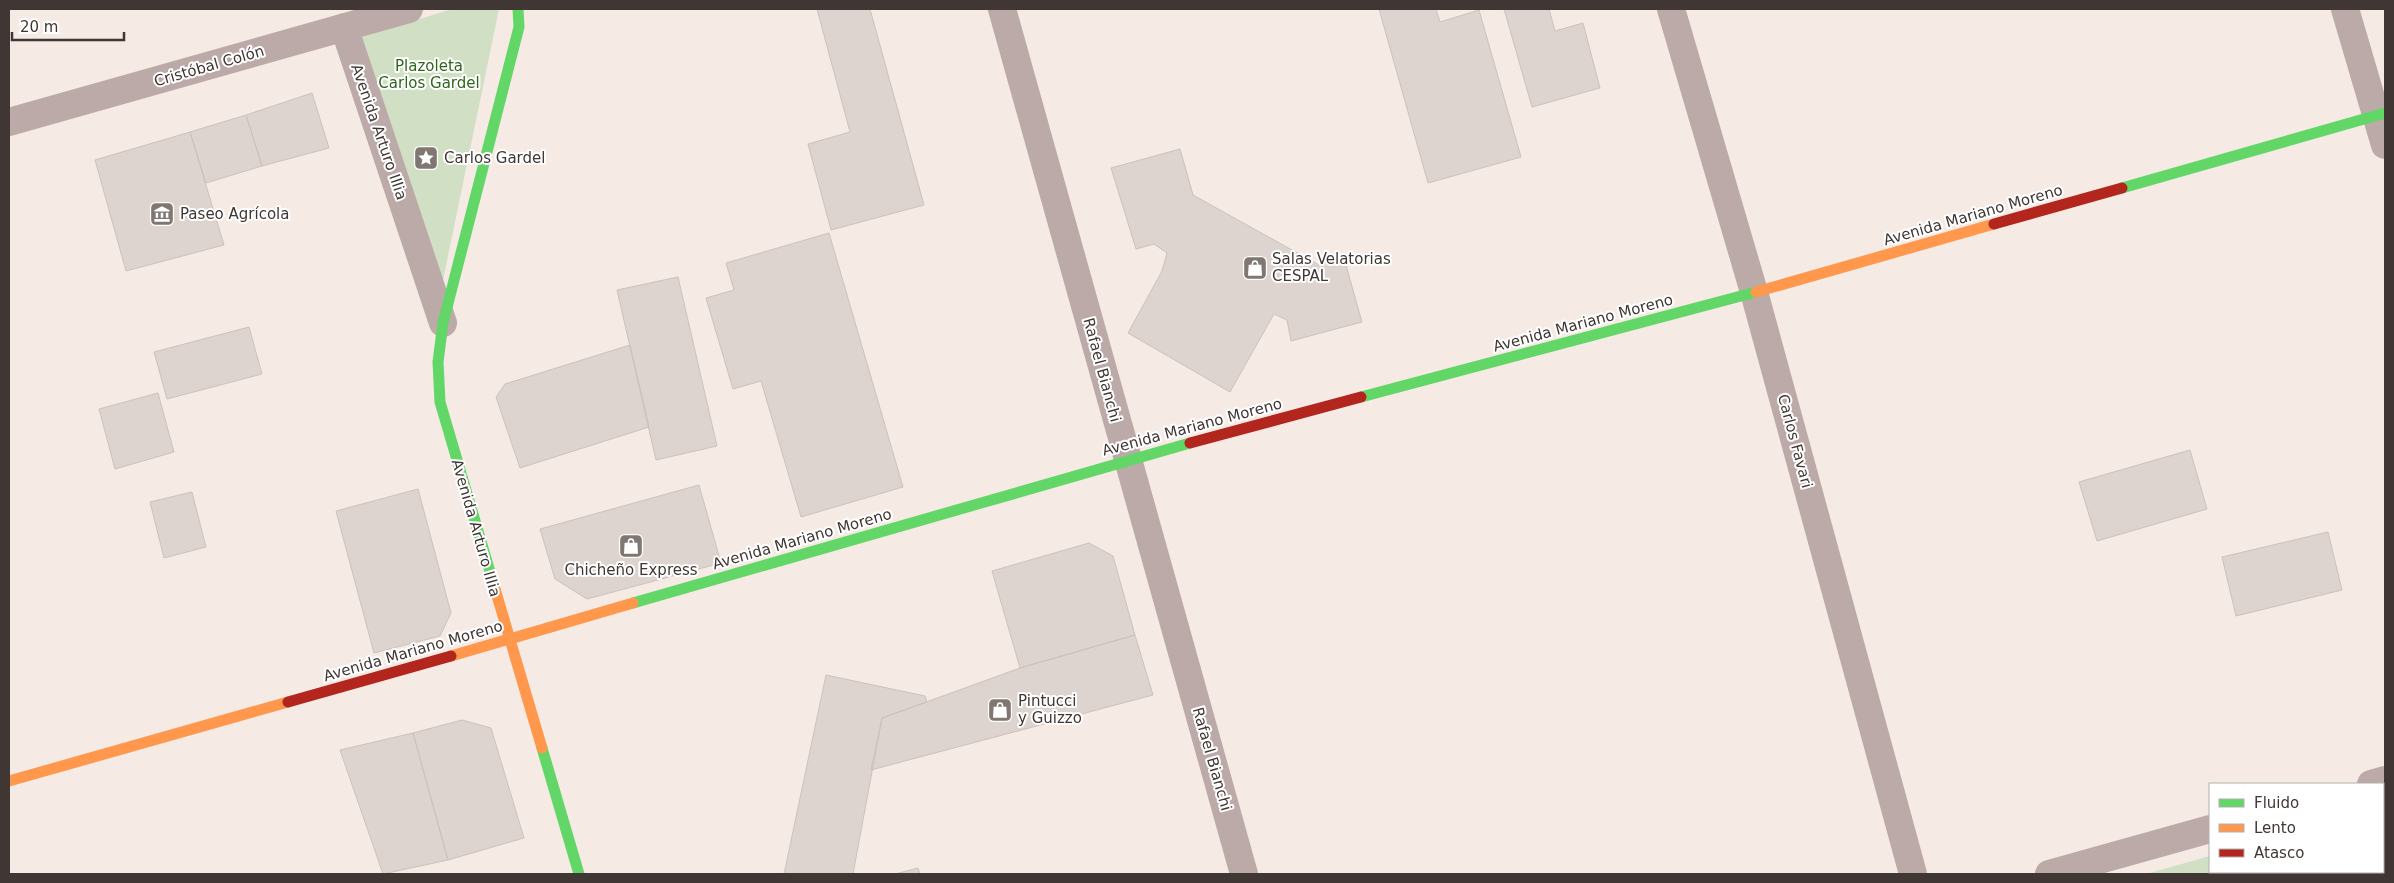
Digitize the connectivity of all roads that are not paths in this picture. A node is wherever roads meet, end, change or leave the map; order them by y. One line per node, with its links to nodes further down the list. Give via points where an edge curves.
1 (409, 9): 6 (street, Cristóbal Colón)
2 (518, 9): 11 (main road, Avenida Arturo Illia, via 519,27)
3 (1002, 9): 12 (street, Rafael Bianchi)
4 (1671, 9): 10 (street, Carlos Favari)
5 (2345, 9): 7 (street)
6 (344, 27): 8 (street, Cristóbal Colón); 11 (street, Avenida Arturo Illia)
7 (2381, 114): 9 (street); 10 (main road, Avenida Mariano Moreno)
8 (9, 122)
9 (2385, 145)
10 (1754, 292): 12 (main road, Avenida Mariano Moreno); 18 (street, Carlos Favari)
11 (444, 323): 13 (main road, Avenida Arturo Illia, via 438,362 440,402)
12 (1127, 460): 13 (main road, Avenida Mariano Moreno); 17 (street, Rafael Bianchi)
13 (509, 640): 14 (main road, Avenida Mariano Moreno); 16 (main road, Avenida Arturo Illia)
14 (9, 781)
15 (2209, 829): 19 (street)
16 (579, 874)
17 (1244, 874)
18 (1913, 874)
19 (2049, 874)

